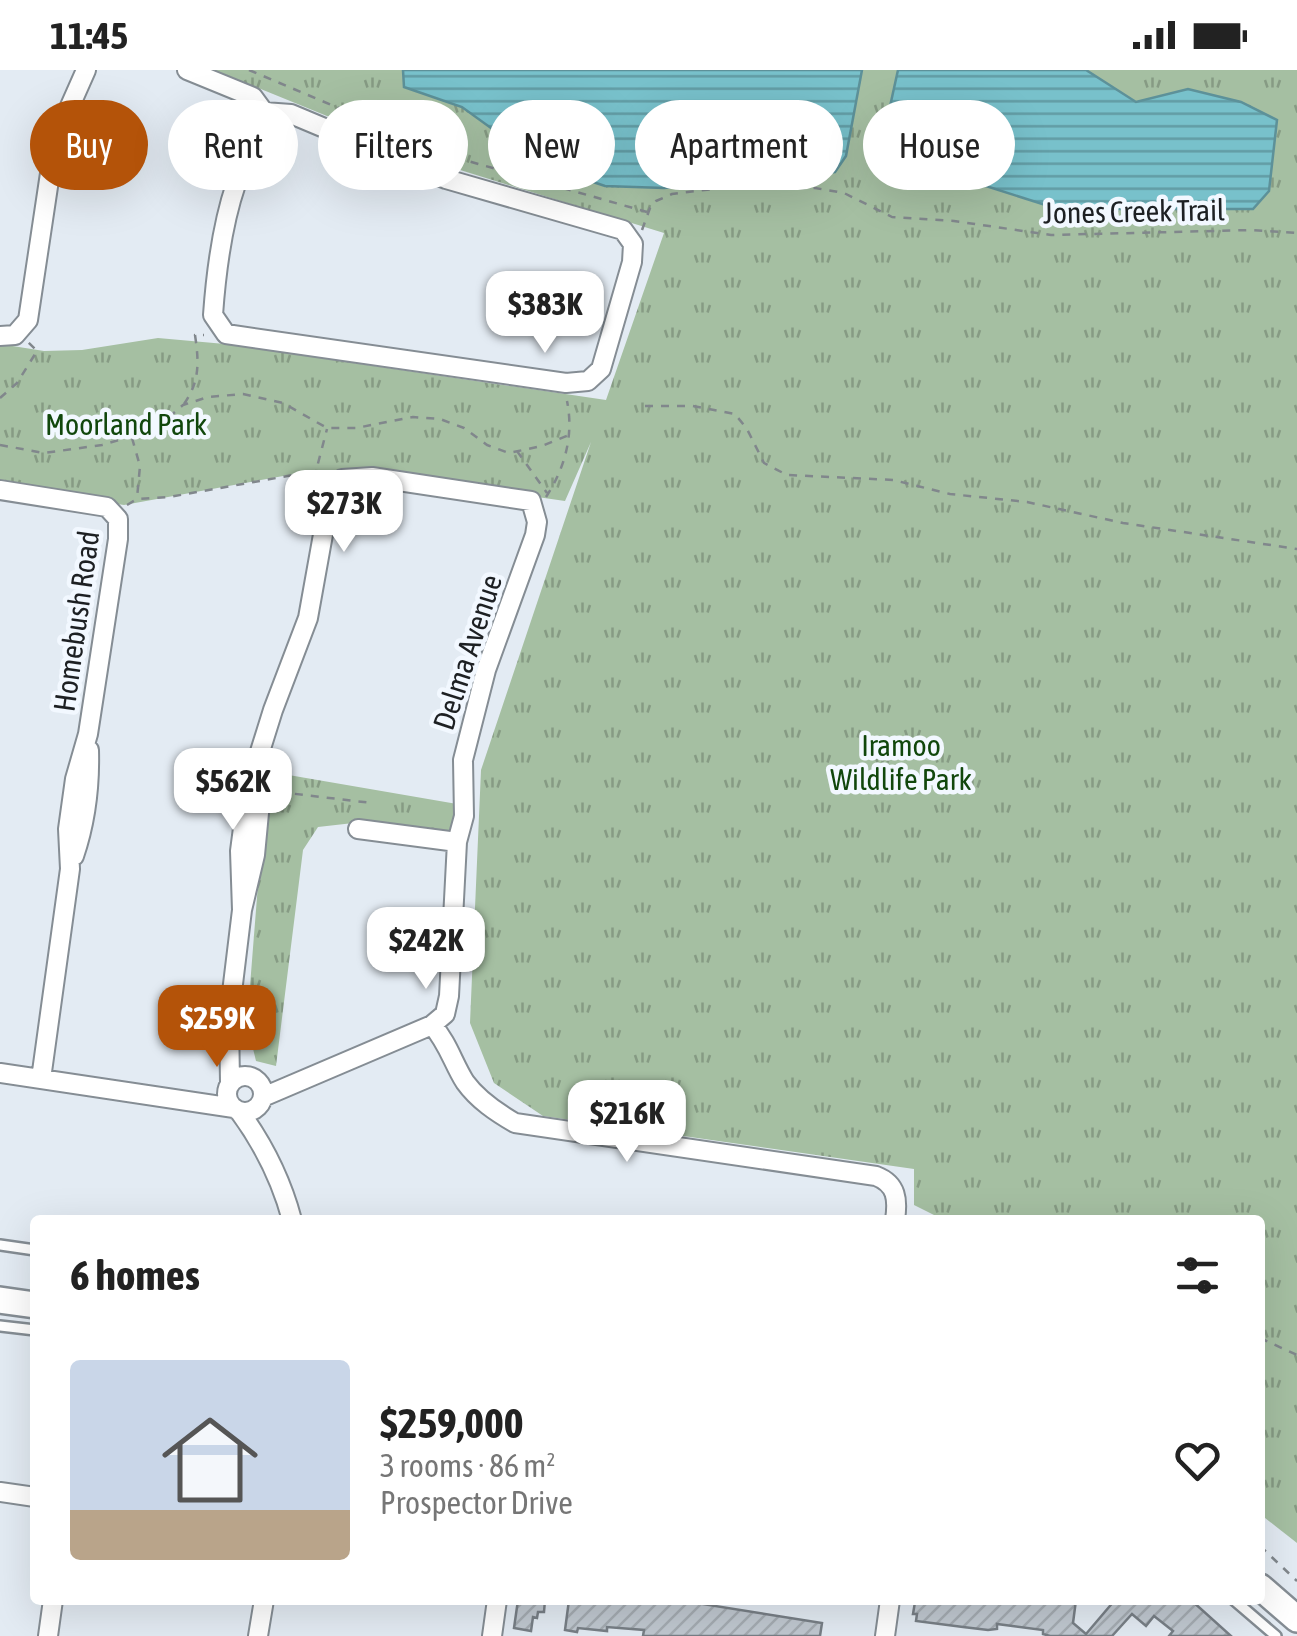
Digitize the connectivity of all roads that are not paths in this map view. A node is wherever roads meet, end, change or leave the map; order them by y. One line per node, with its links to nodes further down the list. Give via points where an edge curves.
1 (86, 70): 5 (street, via 55,140 28,320 15,334)
2 (187, 70): 3 (street)
3 (256, 100)
4 (264, 112): 4 (street, via 291,114 446,179 623,230 633,244 632,262 601,369 588,381 566,383 222,331 213,316 227,218)
5 (0, 336)
6 (0, 490): 12 (street, Homebush Road, via 107,507 118,520 88,734 83,832 70,868)
7 (358, 829): 8 (street)
8 (457, 842): 9 (street, Delma Avenue, via 448,1008); 10 (street, Delma Avenue, via 472,715 543,501 355,477 335,484 327,507 308,618 260,758)
9 (432, 1026): 14 (street, via 304,1079); 19 (street, via 478,1098 515,1123 876,1176 894,1190)
10 (229, 1038): 13 (street); 14 (street)
11 (0, 1073): 12 (street)
12 (40, 1079): 15 (street)
13 (229, 1086): 14 (street, via 239,1076); 15 (street); 16 (street, via 228,1099)
14 (258, 1090): 16 (street, via 250,1111); 17 (street)
15 (183, 1100): 16 (street)
16 (237, 1110): 17 (street)
17 (264, 1144): 18 (street)
18 (291, 1215)
19 (895, 1215)
20 (0, 1245): 21 (lane)
21 (30, 1249)
22 (0, 1300): 23 (street)
23 (30, 1304)
24 (0, 1326): 25 (lane)
25 (30, 1329)
26 (0, 1492): 27 (street)
27 (30, 1496)
28 (1265, 1591): 34 (street)
29 (52, 1605): 35 (street)
30 (263, 1605): 36 (street)
31 (497, 1605): 37 (street)
32 (886, 1605): 38 (street)
33 (1240, 1605): 39 (lane)
34 (1297, 1619)
35 (48, 1636)
36 (258, 1636)
37 (492, 1636)
38 (885, 1636)
39 (1276, 1636)

